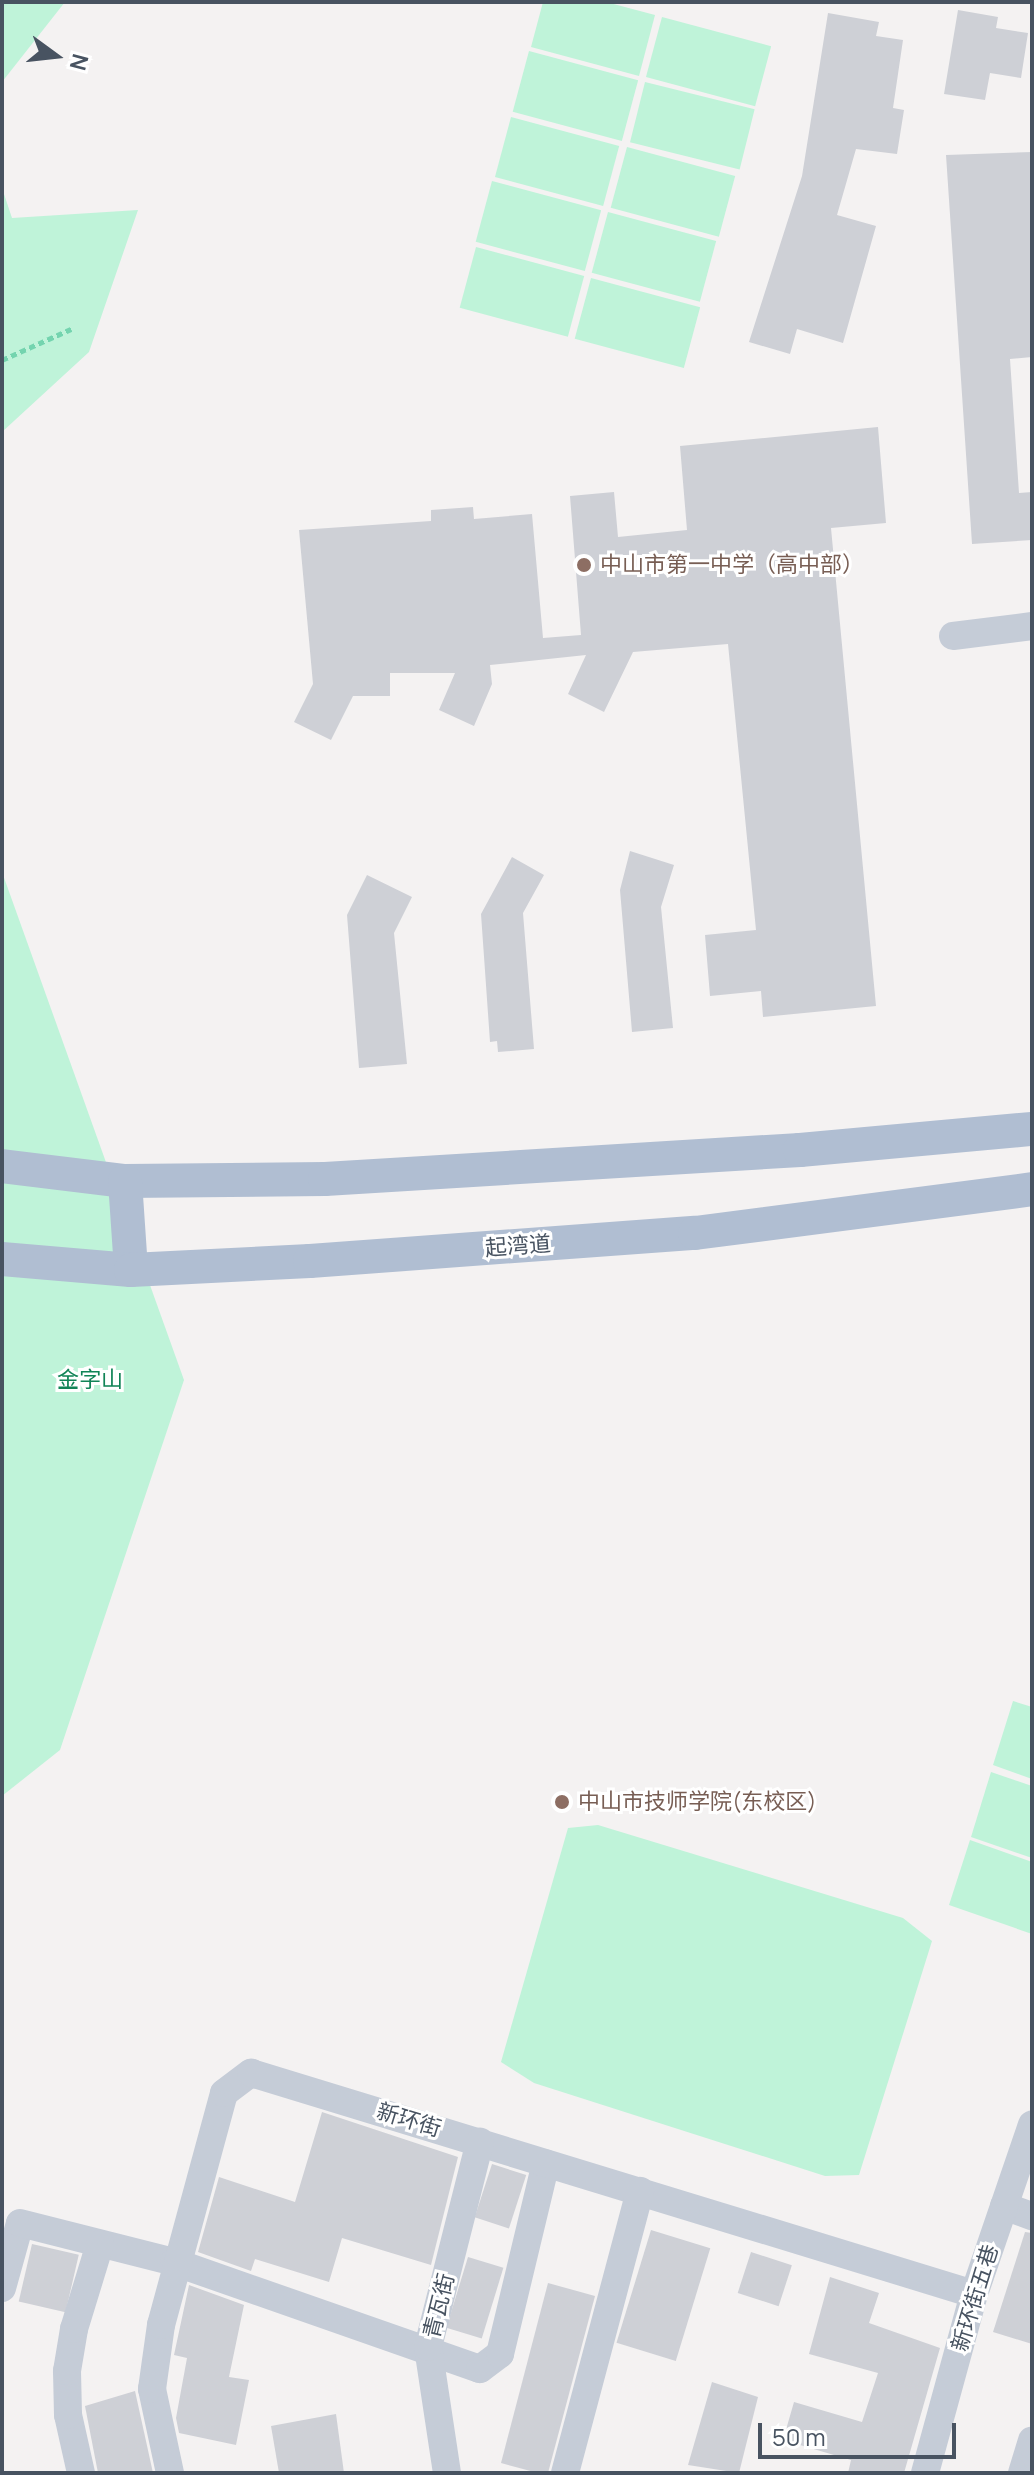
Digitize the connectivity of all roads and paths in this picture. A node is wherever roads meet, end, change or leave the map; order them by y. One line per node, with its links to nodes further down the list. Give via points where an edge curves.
1 (71, 329): 2 (path)
2 (2, 360)
3 (1032, 626): 4 (street)
4 (953, 636)
5 (1032, 1129): 7 (main road, via 800,1150 357,1177)
6 (2, 1166): 7 (main road)
7 (125, 1181): 10 (main road)
8 (1032, 1189): 10 (main road, 起湾道, via 695,1233)
9 (2, 1259): 10 (main road, 起湾道)
10 (131, 1270)
11 (1031, 2128): 15 (street, 新环街五巷)
12 (480, 2141): 13 (street, 新环街); 18 (street, 新环街, via 251,2073 224,2093); 21 (street, 青瓦街)
13 (546, 2163): 14 (street, 新环街); 21 (street, via 500,2354 480,2369)
14 (640, 2191): 20 (street, 新环街); 26 (street)
15 (1004, 2206): 16 (street); 20 (street, 新环街五巷)
16 (1032, 2216)
17 (100, 2244): 18 (street); 19 (street, via 20,2223); 23 (street, via 67,2371 68,2415)
18 (174, 2262): 21 (street); 24 (street, 新环街, via 152,2389)
19 (2, 2288)
20 (974, 2294): 27 (street, 新环街五巷)
21 (428, 2351): 25 (street, 青瓦街)
22 (1032, 2441): 28 (street)
23 (81, 2473)
24 (170, 2473)
25 (447, 2473)
26 (565, 2473)
27 (925, 2473)
28 (1022, 2473)

